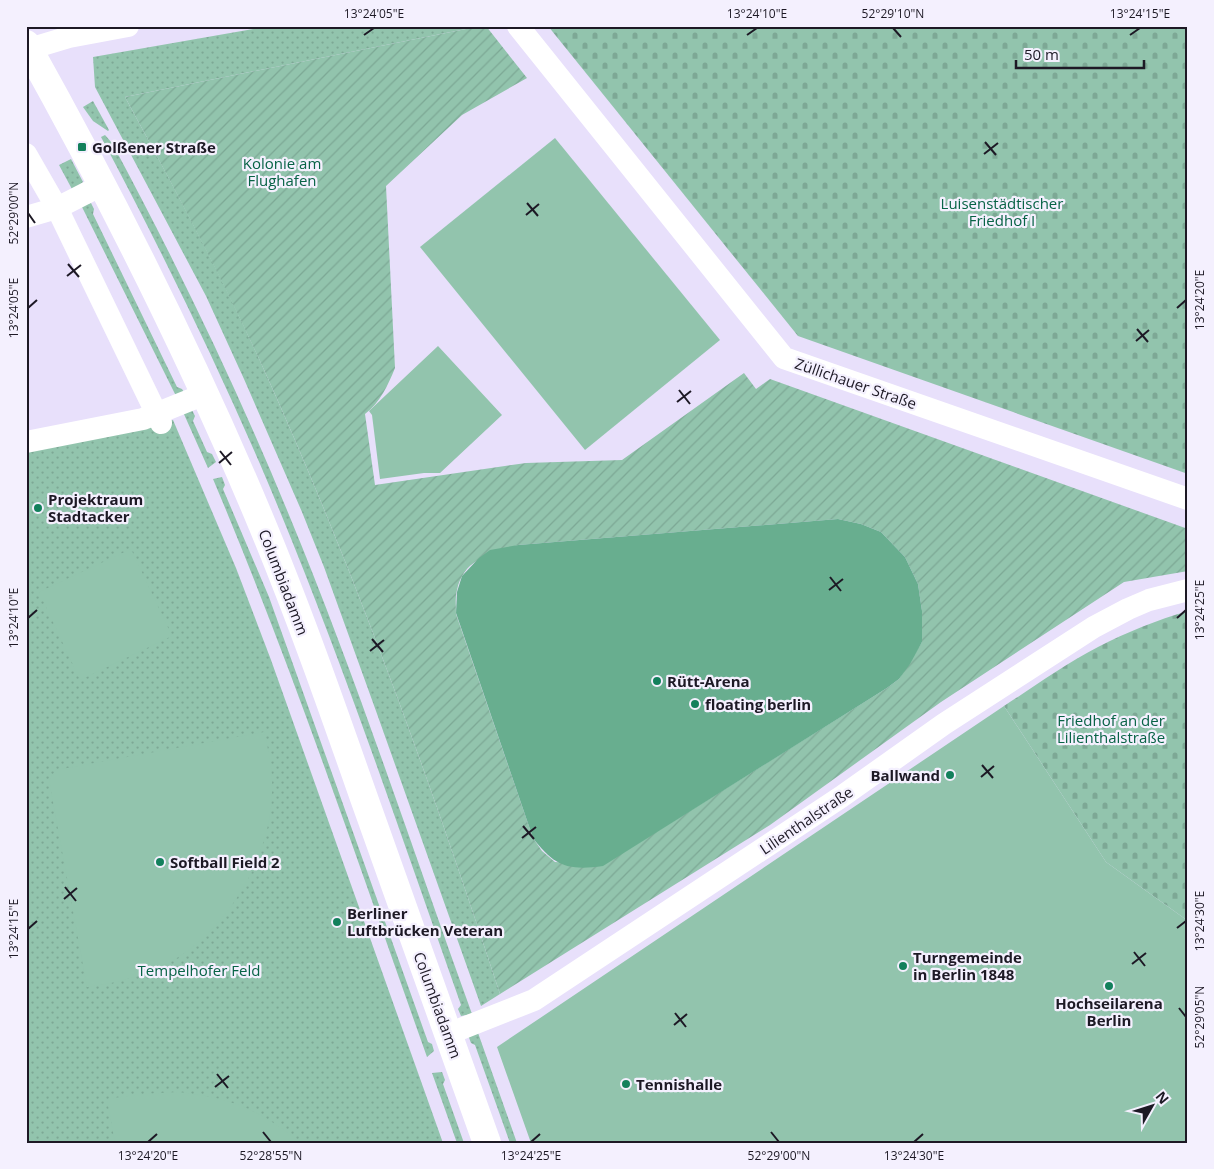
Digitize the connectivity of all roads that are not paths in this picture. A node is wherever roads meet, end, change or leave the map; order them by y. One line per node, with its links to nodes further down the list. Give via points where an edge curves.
1 (128, 26): 3 (street)
2 (518, 26): 11 (street, Züllichauer Straße, via 784,358)
3 (28, 47): 5 (main road, Columbiadamm)
4 (26, 154): 6 (street)
5 (102, 185): 6 (street); 8 (main road, Columbiadamm)
6 (58, 208): 7 (street); 9 (street)
7 (26, 217)
8 (205, 394): 9 (street); 13 (main road, Columbiadamm, via 290,594)
9 (159, 419): 10 (street, via 143,419)
10 (26, 442)
11 (1188, 499)
12 (1188, 590): 13 (street, Lilienthalstraße, via 1149,600 1094,627 534,1000)
13 (448, 1034): 14 (main road, Columbiadamm)
14 (487, 1143)

